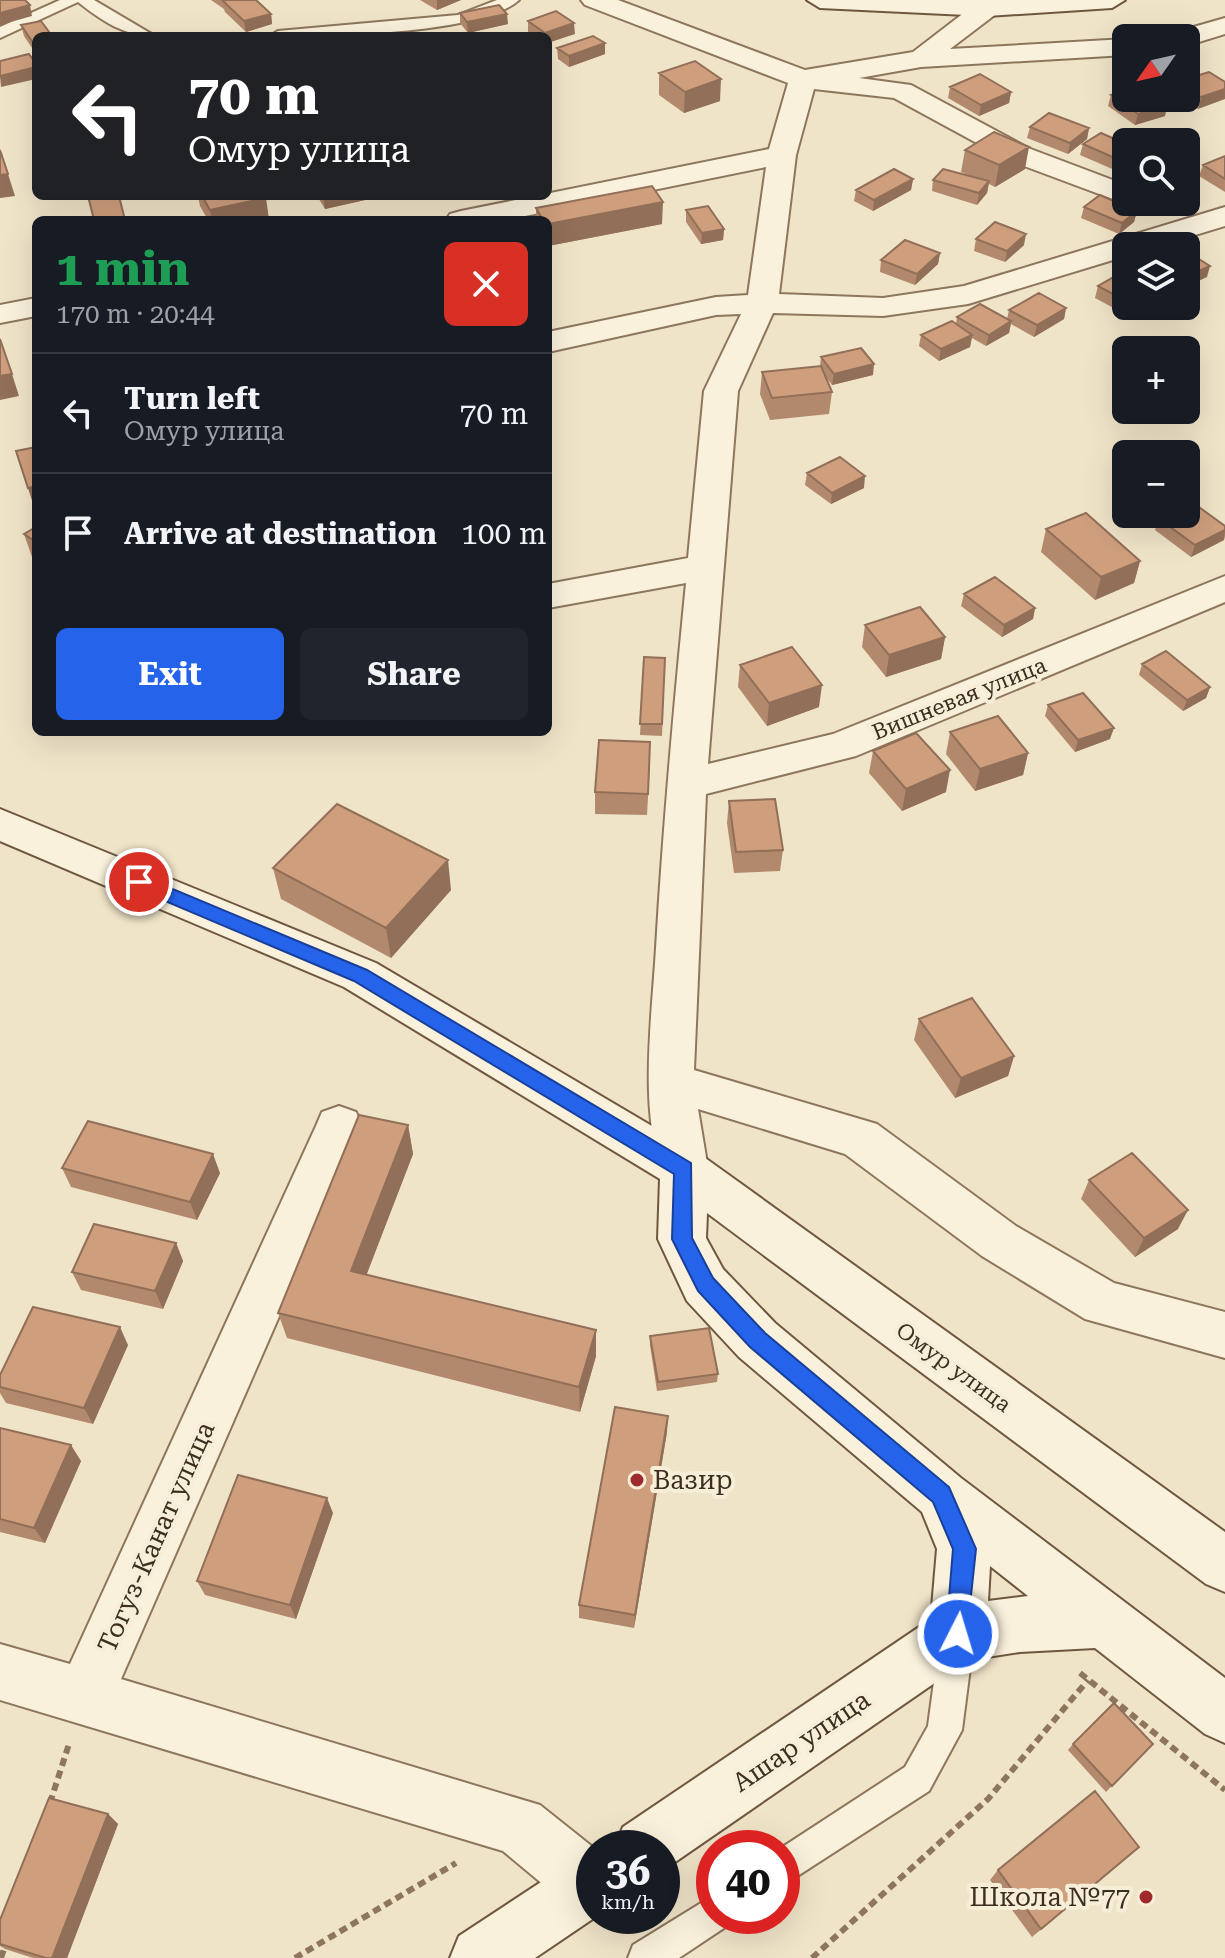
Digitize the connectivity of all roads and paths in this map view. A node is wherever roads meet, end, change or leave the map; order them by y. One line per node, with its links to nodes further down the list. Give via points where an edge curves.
1 (72, 0): 11 (lane)
2 (84, 0): 9 (lane)
3 (511, 0): 10 (lane, via 460,19)
4 (594, 0): 15 (street)
5 (820, 0): 7 (street)
6 (1112, 0): 7 (street)
7 (987, 8): 14 (street)
8 (1225, 26): 12 (street)
9 (138, 32)
10 (321, 32)
11 (0, 33)
12 (1200, 34)
13 (1112, 48): 14 (street)
14 (921, 59): 15 (street)
15 (803, 79): 16 (street); 17 (street, via 901,91 1018,154)
16 (782, 155): 18 (street); 23 (street)
17 (1112, 190)
18 (481, 216)
19 (1193, 216): 20 (street)
20 (1217, 223): 21 (street)
21 (1182, 232)
22 (1112, 251): 23 (street, via 968,295 883,307)
23 (762, 303): 26 (street, via 716,306); 27 (street, via 721,391)
24 (32, 308): 25 (street)
25 (0, 314)
26 (552, 341)
27 (706, 567): 29 (street); 30 (street)
28 (1225, 588): 30 (street, Вишневая улица, via 842,746)
29 (552, 595)
30 (686, 784): 32 (street)
31 (0, 824): 34 (street, Омур улица, via 360,975)
32 (671, 1082): 34 (street); 35 (street, via 860,1138 999,1241 1103,1303)
33 (339, 1126): 43 (street, Тогуз-Канат улица)
34 (684, 1169): 36 (street, via 682,1239 705,1285 757,1340); 37 (street, Омур улица)
35 (1216, 1325)
36 (941, 1494): 38 (street); 40 (street, via 964,1549)
37 (1225, 1565)
38 (1100, 1620): 39 (street); 44 (street)
39 (1020, 1624): 40 (street); 42 (path)
40 (958, 1634): 48 (street, Ашар улица); 49 (lane, via 945,1730 917,1779)
41 (0, 1672): 43 (street)
42 (1088, 1680): 45 (path); 58 (path, via 988,1799)
43 (84, 1697): 46 (path); 47 (street)
44 (1225, 1714)
45 (1225, 1790)
46 (47, 1813)
47 (519, 1826): 50 (street); 56 (path)
48 (670, 1830)
49 (800, 1856)
50 (576, 1871)
51 (576, 1895): 54 (street)
52 (696, 1925): 57 (lane)
53 (10, 1929): 55 (path)
54 (497, 1957)
55 (1, 1958)
56 (295, 1958)
57 (646, 1958)
58 (812, 1958)

